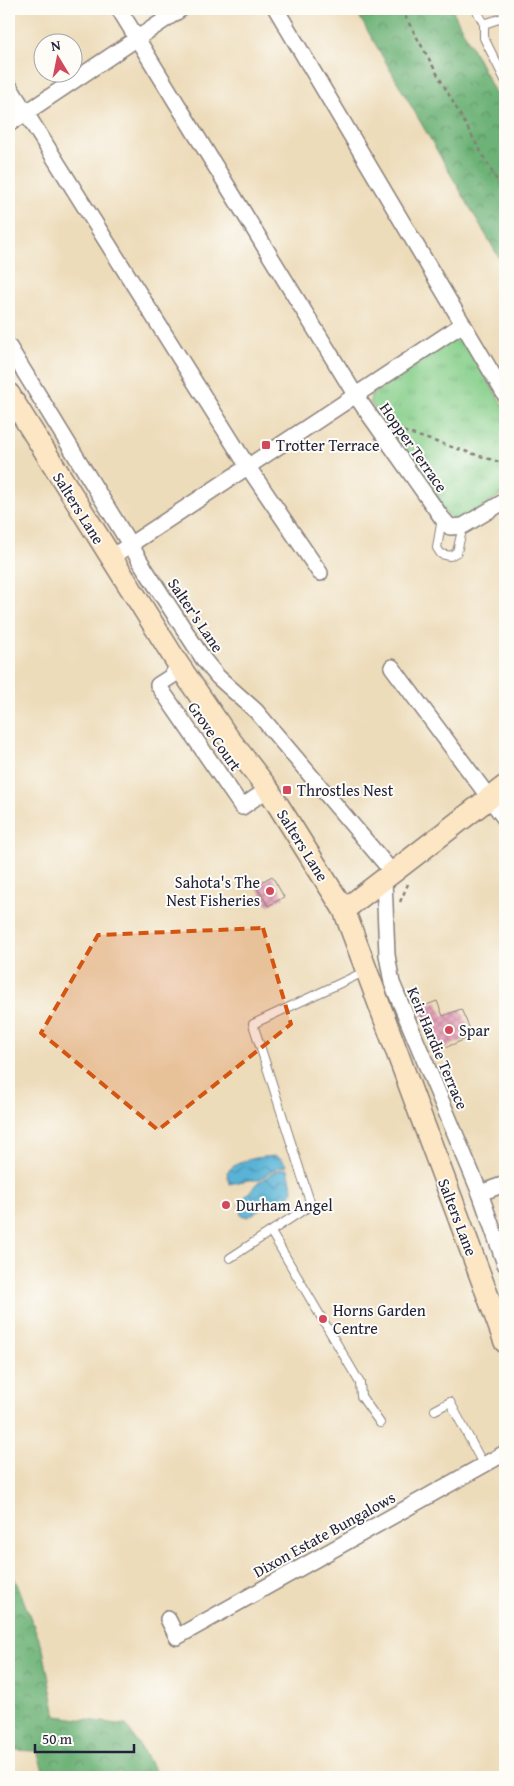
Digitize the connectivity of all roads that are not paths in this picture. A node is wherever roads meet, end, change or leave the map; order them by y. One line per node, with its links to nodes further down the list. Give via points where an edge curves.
1 (119, 9): 7 (street, Hopper Terrace)
2 (180, 9): 7 (street)
3 (276, 9): 12 (street)
4 (476, 9): 6 (lane)
5 (505, 16): 6 (lane)
6 (484, 24): 8 (lane, via 484,38)
7 (138, 38): 10 (street); 16 (street, Hopper Terrace)
8 (505, 80)
9 (9, 86): 10 (street)
10 (25, 113): 11 (street); 17 (street)
11 (9, 124)
12 (463, 324): 15 (street); 16 (street)
13 (9, 347): 21 (street, Salter's Lane)
14 (9, 394): 22 (main road, Salters Lane)
15 (505, 395)
16 (356, 396): 17 (street); 19 (street, Hopper Terrace)
17 (248, 467): 21 (street); 23 (street)
18 (505, 501): 20 (street)
19 (442, 518): 20 (street, Hopper Terrace, via 450,527); 20 (lane, Hopper Terrace, via 437,548 441,554 450,556 457,552)
20 (463, 526)
21 (130, 544): 22 (street); 29 (street, Salter's Lane, via 218,677 256,711)
22 (110, 558): 24 (main road, Salters Lane)
23 (320, 573)
24 (178, 664): 26 (main road, Salters Lane); 26 (street, Grove Court, via 172,676 158,685 242,807)
25 (392, 667): 27 (street)
26 (268, 789): 30 (main road, Salters Lane)
27 (498, 792): 28 (street); 29 (main road)
28 (505, 819)
29 (388, 877): 30 (main road); 33 (street, Keir Hardie Terrace, via 387,955 392,983)
30 (344, 910): 31 (main road, Salters Lane)
31 (366, 971): 34 (lane, via 253,1024 312,1205); 37 (main road, Salters Lane)
32 (505, 1184): 33 (street)
33 (480, 1193): 36 (street, Keir Hardie Terrace)
34 (270, 1232): 35 (lane); 39 (lane, via 360,1383 362,1398)
35 (230, 1258)
36 (505, 1264)
37 (505, 1339)
38 (435, 1410): 41 (lane, via 450,1402)
39 (380, 1423)
40 (505, 1453): 41 (street, Dixon Estate Bungalows)
41 (483, 1464): 42 (street, Dixon Estate Bungalows, via 177,1637)
42 (168, 1619)

